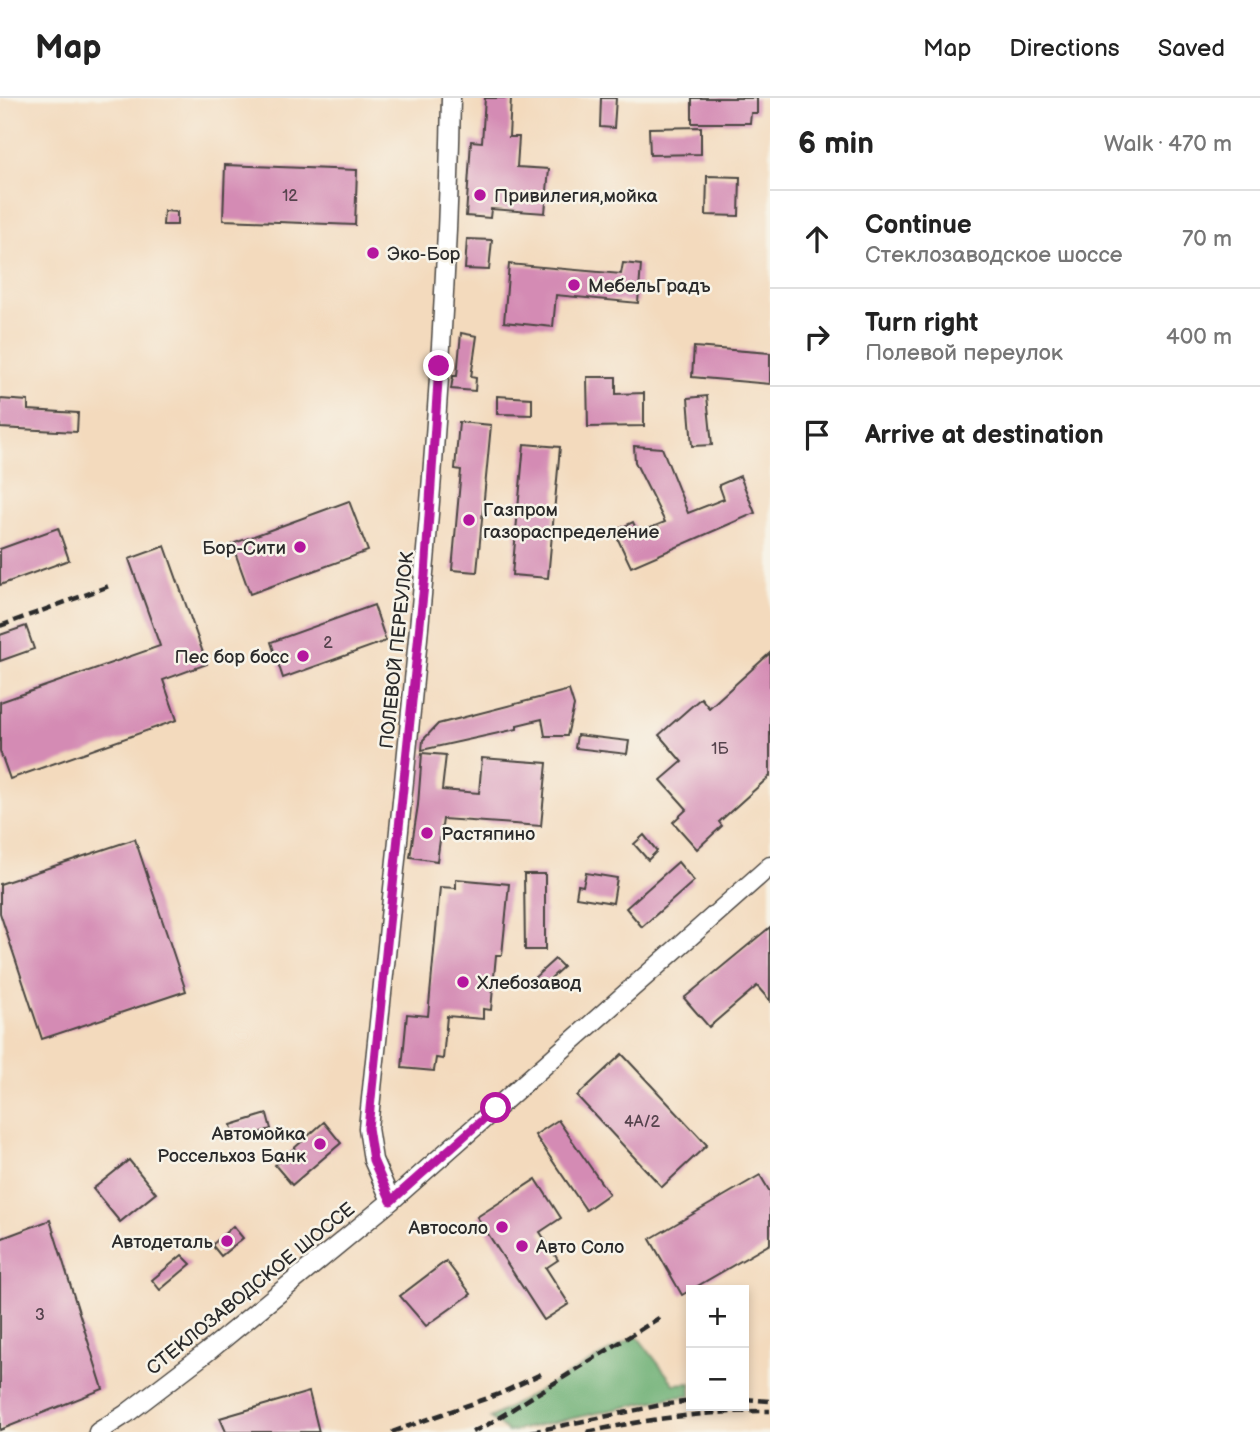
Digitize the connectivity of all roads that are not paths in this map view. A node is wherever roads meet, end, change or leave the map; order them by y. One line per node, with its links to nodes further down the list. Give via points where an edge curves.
1 (451, 98): 3 (street, ПОЛЕВОЙ ПЕРЕУЛОК, via 449,222 427,551 368,1128 373,1160)
2 (770, 866): 3 (street, СТЕКЛОЗАВОДСКОЕ ШОССЕ)
3 (391, 1201): 4 (street, СТЕКЛОЗАВОДСКОЕ ШОССЕ, via 211,1349)
4 (98, 1432)

